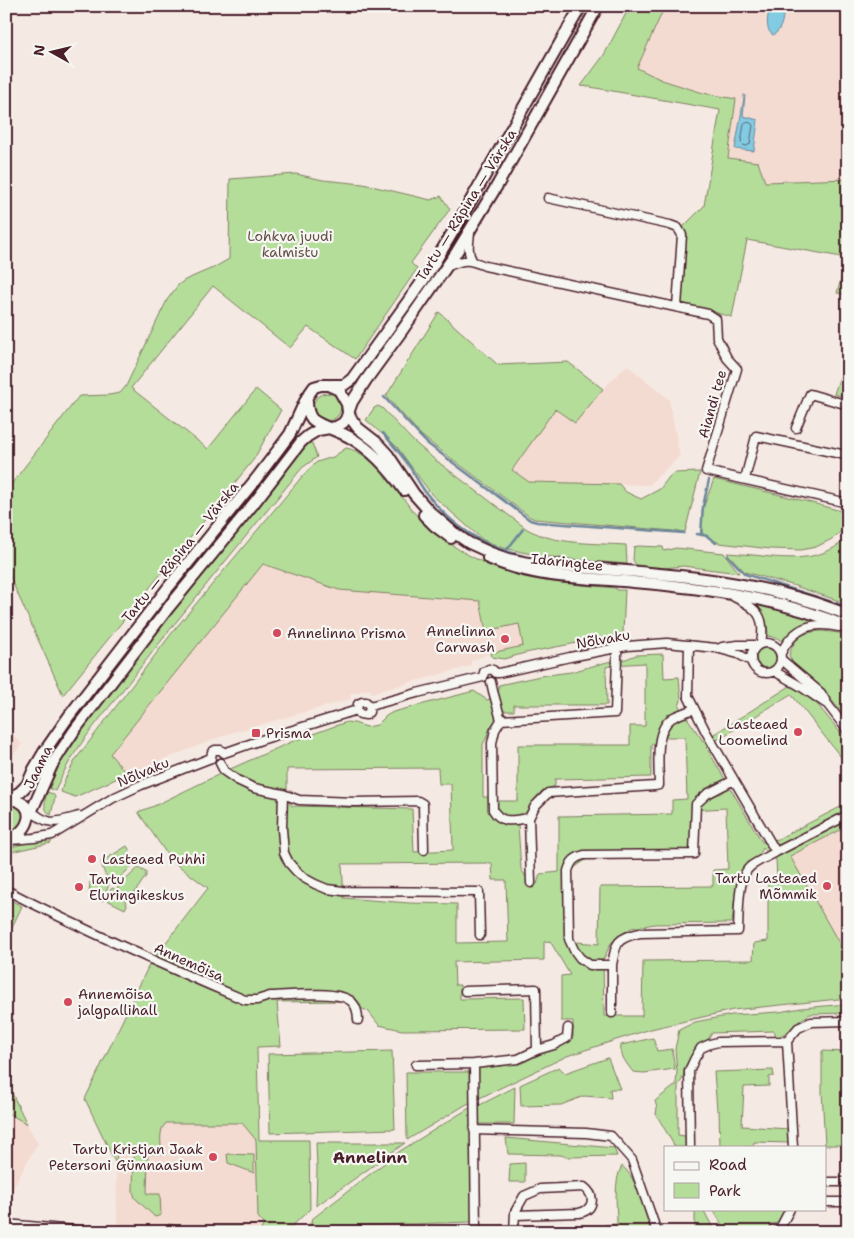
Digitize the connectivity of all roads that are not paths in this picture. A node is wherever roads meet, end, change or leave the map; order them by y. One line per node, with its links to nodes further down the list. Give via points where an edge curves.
1 (581, 6): 8 (main road, Tartu — Räpina — Värska, via 427,275 352,379 344,384)
2 (598, 6): 4 (main road, Tartu — Räpina — Värska)
3 (548, 198): 7 (street, via 678,228 682,234)
4 (470, 230): 5 (street, via 468,245); 6 (main road, Tartu — Räpina — Värska)
5 (472, 260): 6 (street); 7 (street, Aiandi tee, via 485,266)
6 (448, 266): 11 (main road, Tartu — Räpina — Värska, via 366,380)
7 (677, 307): 15 (street, Aiandi tee, via 708,314 716,320 717,338 737,369 706,471)
8 (328, 385): 9 (main road, via 314,387); 11 (main road, via 339,390)
9 (307, 397): 12 (main road, via 312,418); 34 (main road, Tartu — Räpina — Värska, via 290,434 267,465 166,589)
10 (848, 405): 13 (street, via 810,394)
11 (348, 412): 12 (main road, via 343,423); 17 (main road, Idaringtee, via 358,428 388,455 430,512 469,543 508,559)
12 (330, 428): 17 (main road, Idaringtee, via 366,448 423,514 461,546 502,565 532,573 563,577); 36 (main road, Tartu — Räpina — Värska, via 318,430 294,449)
13 (796, 428)
14 (841, 454): 15 (street, via 756,436)
15 (745, 479): 16 (street, Aiandi tee)
16 (848, 504)
17 (621, 576): 18 (main road, Idaringtee)
18 (636, 577): 19 (main road, Idaringtee); 20 (main road, Idaringtee, via 697,578 748,585)
19 (730, 595): 21 (main road, Idaringtee, via 781,605); 22 (street, via 756,610 763,632)
20 (848, 615)
21 (848, 628): 26 (street, via 816,624 805,627 786,643)
22 (759, 644): 25 (street, Nõlvaku); 26 (street, via 774,644); 27 (street, via 752,652)
23 (689, 645): 24 (street, Nõlvaku, via 667,643); 25 (street, Nõlvaku); 33 (street, via 688,696)
24 (617, 648): 29 (street, Nõlvaku); 35 (street, via 615,713)
25 (716, 648): 27 (street, Nõlvaku)
26 (781, 656): 28 (street); 32 (street, via 821,692)
27 (751, 661): 28 (street, via 758,671)
28 (774, 671): 32 (street)
29 (496, 673): 30 (street, Nõlvaku, via 487,669); 31 (street)
30 (483, 677): 31 (street); 38 (street, Nõlvaku, via 370,706 362,702 357,710)
31 (491, 682): 35 (street)
32 (828, 705): 37 (street)
33 (694, 710): 41 (street); 47 (street, via 671,719 663,729 659,785 548,793)
34 (67, 719): 43 (main road, Jaama, via 44,752 27,785)
35 (501, 720): 47 (street, via 492,743 494,810 506,821)
36 (74, 731): 44 (main road, Jaama, via 52,765)
37 (848, 731)
38 (224, 754): 39 (street, Nõlvaku, via 215,750); 40 (street)
39 (211, 758): 40 (street); 45 (street, Nõlvaku, via 141,785)
40 (220, 763): 42 (street, via 237,780 254,788)
41 (734, 780): 50 (street); 54 (street, via 707,794 696,804 694,854 584,855 570,863 569,939 580,958 590,965)
42 (283, 794): 49 (street, via 299,800 418,801 423,804); 53 (street, via 284,853 289,864 304,878 327,889 343,891 479,892)
43 (7, 799): 44 (main road, via 22,802)
44 (29, 811): 45 (street, Nõlvaku, via 52,822); 48 (main road, Jaama, via 25,828)
45 (86, 814): 48 (street, Nõlvaku, via 52,836)
46 (848, 815): 50 (street)
47 (529, 818): 51 (street)
48 (8, 840)
49 (424, 850)
50 (776, 852): 54 (street, via 750,866 745,873 741,883 738,931 629,935 615,948)
51 (531, 883)
52 (6, 890): 57 (street, Annemõisa, via 89,931 245,1000 306,994 340,995 352,1001)
53 (480, 935)
54 (612, 965): 56 (street)
55 (465, 991): 61 (street, via 536,989)
56 (612, 1013)
57 (358, 1020)
58 (848, 1021): 60 (street, via 811,1022 798,1028)
59 (568, 1028): 61 (street, via 567,1038)
60 (787, 1041): 65 (street, via 718,1042 701,1048 690,1072); 66 (street)
61 (537, 1050): 62 (street, via 518,1059)
62 (474, 1064): 63 (street); 64 (street)
63 (416, 1065)
64 (474, 1130): 76 (street); 78 (street, via 611,1136 632,1160)
65 (690, 1146)
66 (793, 1146)
67 (826, 1182): 68 (street)
68 (848, 1182)
69 (826, 1202): 70 (street)
70 (848, 1202)
71 (789, 1210): 79 (street)
72 (515, 1215): 72 (street, via 524,1196 540,1189 584,1187 592,1198 591,1205 579,1213); 77 (street)
73 (6, 1224): 74 (street)
74 (78, 1231): 75 (street)
75 (97, 1232)
76 (476, 1232)
77 (514, 1232)
78 (657, 1232)
79 (778, 1232)

